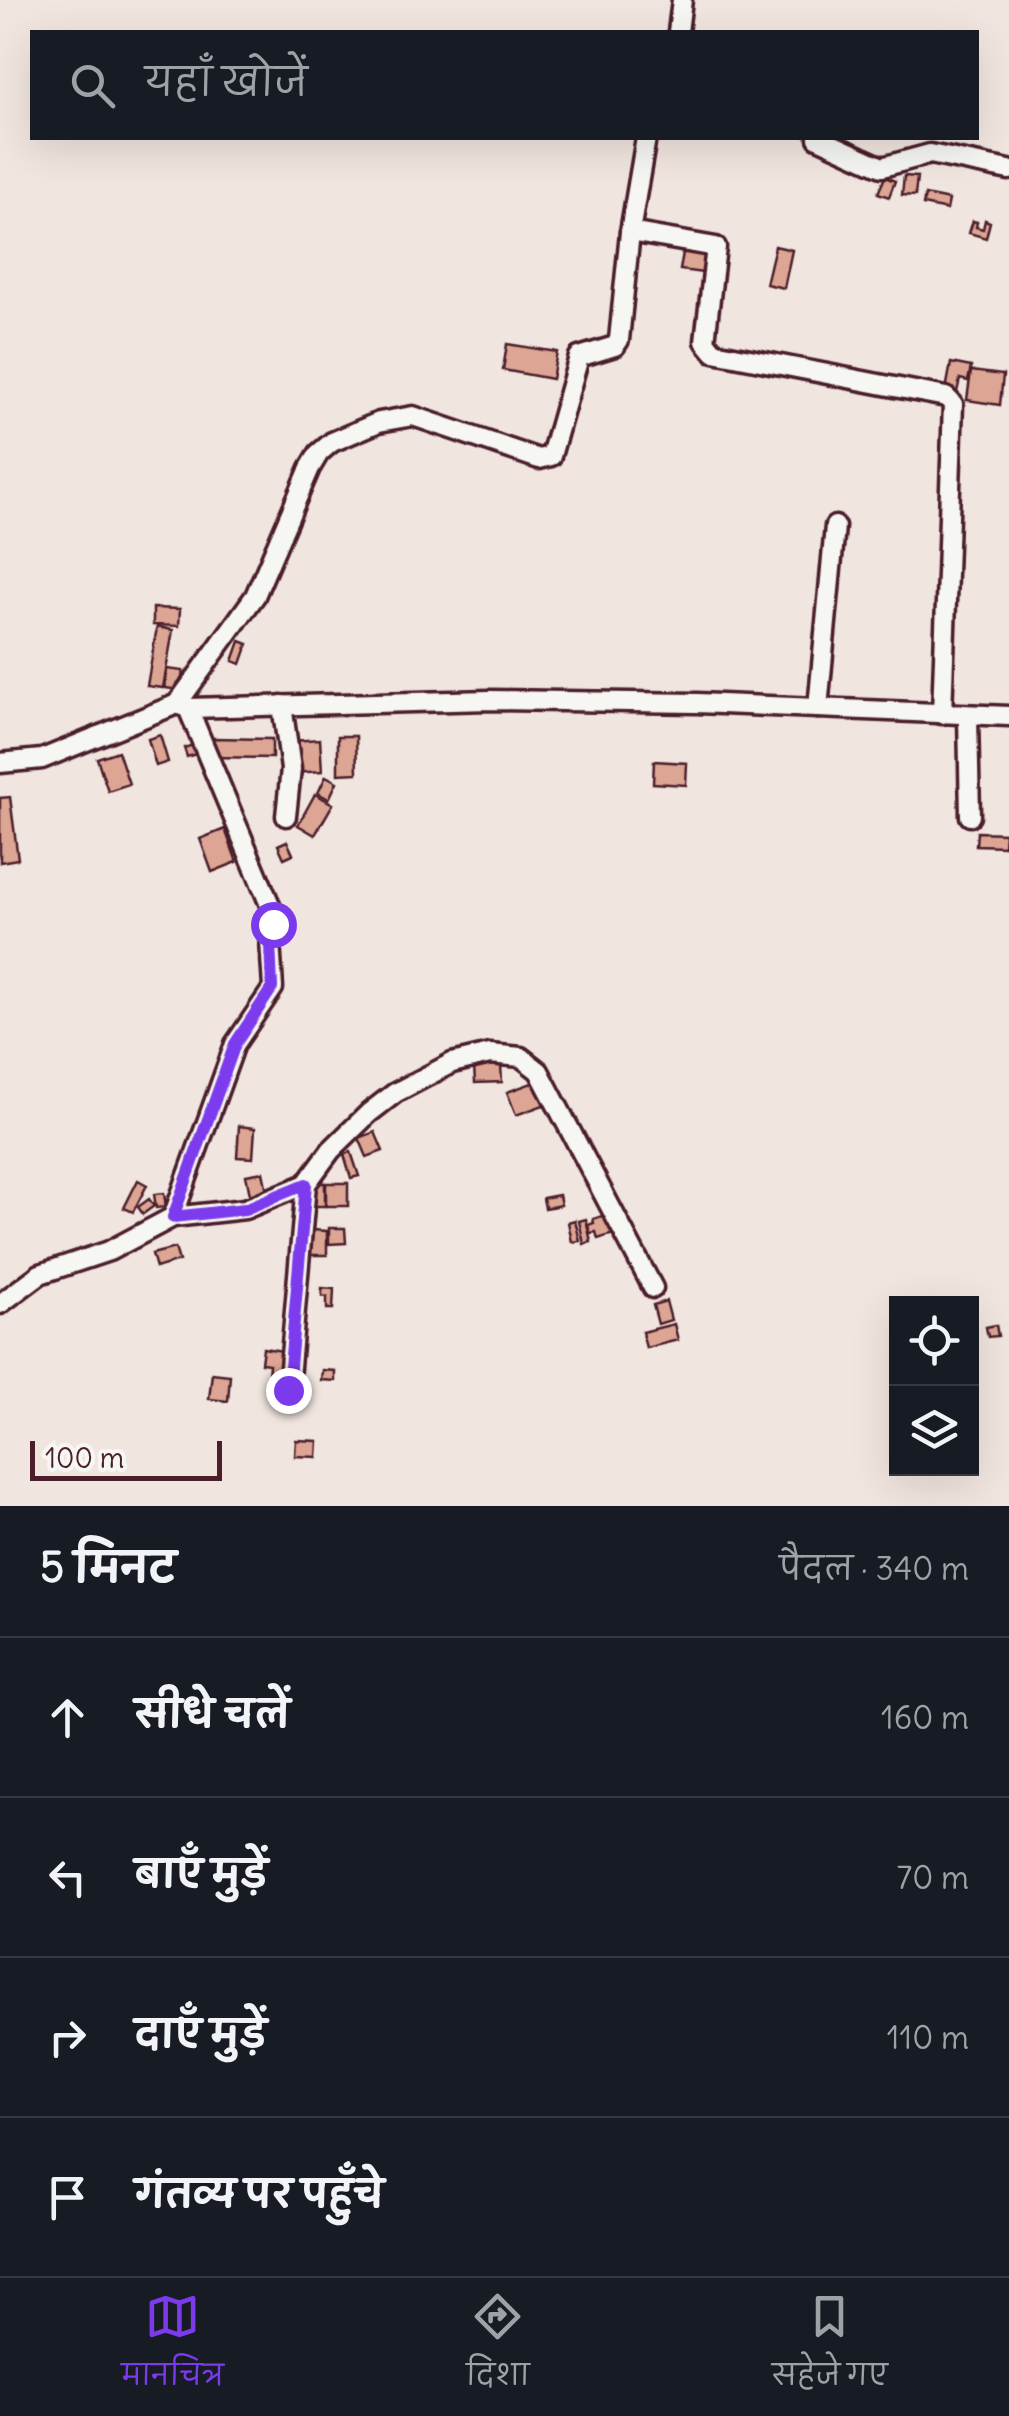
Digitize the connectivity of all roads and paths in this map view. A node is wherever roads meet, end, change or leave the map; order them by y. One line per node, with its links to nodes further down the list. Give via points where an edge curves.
1 (682, 0): 2 (street)
2 (678, 30)
3 (646, 140): 6 (street)
4 (822, 140): 5 (street, via 882,167 930,154)
5 (1009, 170)
6 (630, 232): 9 (street, via 618,340 579,357 551,456 538,459 414,416 332,442 310,468 255,596); 11 (street, via 716,247 706,340 714,352 946,397 953,404)
7 (835, 526): 10 (street)
8 (282, 705): 9 (street); 10 (street, via 490,700); 15 (street, via 290,768)
9 (182, 706): 14 (street, via 42,758); 18 (street, via 270,905 272,988 235,1044)
10 (818, 708): 11 (street)
11 (942, 714): 12 (street)
12 (968, 716): 13 (street); 16 (street)
13 (1009, 716)
14 (0, 763)
15 (286, 816)
16 (970, 816)
17 (306, 1184): 18 (street, via 245,1209); 19 (street, via 347,1133 395,1094 452,1063 490,1054 521,1057 550,1089); 21 (street)
18 (173, 1217): 20 (street, via 108,1251 40,1274)
19 (653, 1288)
20 (0, 1304)
21 (288, 1390)

